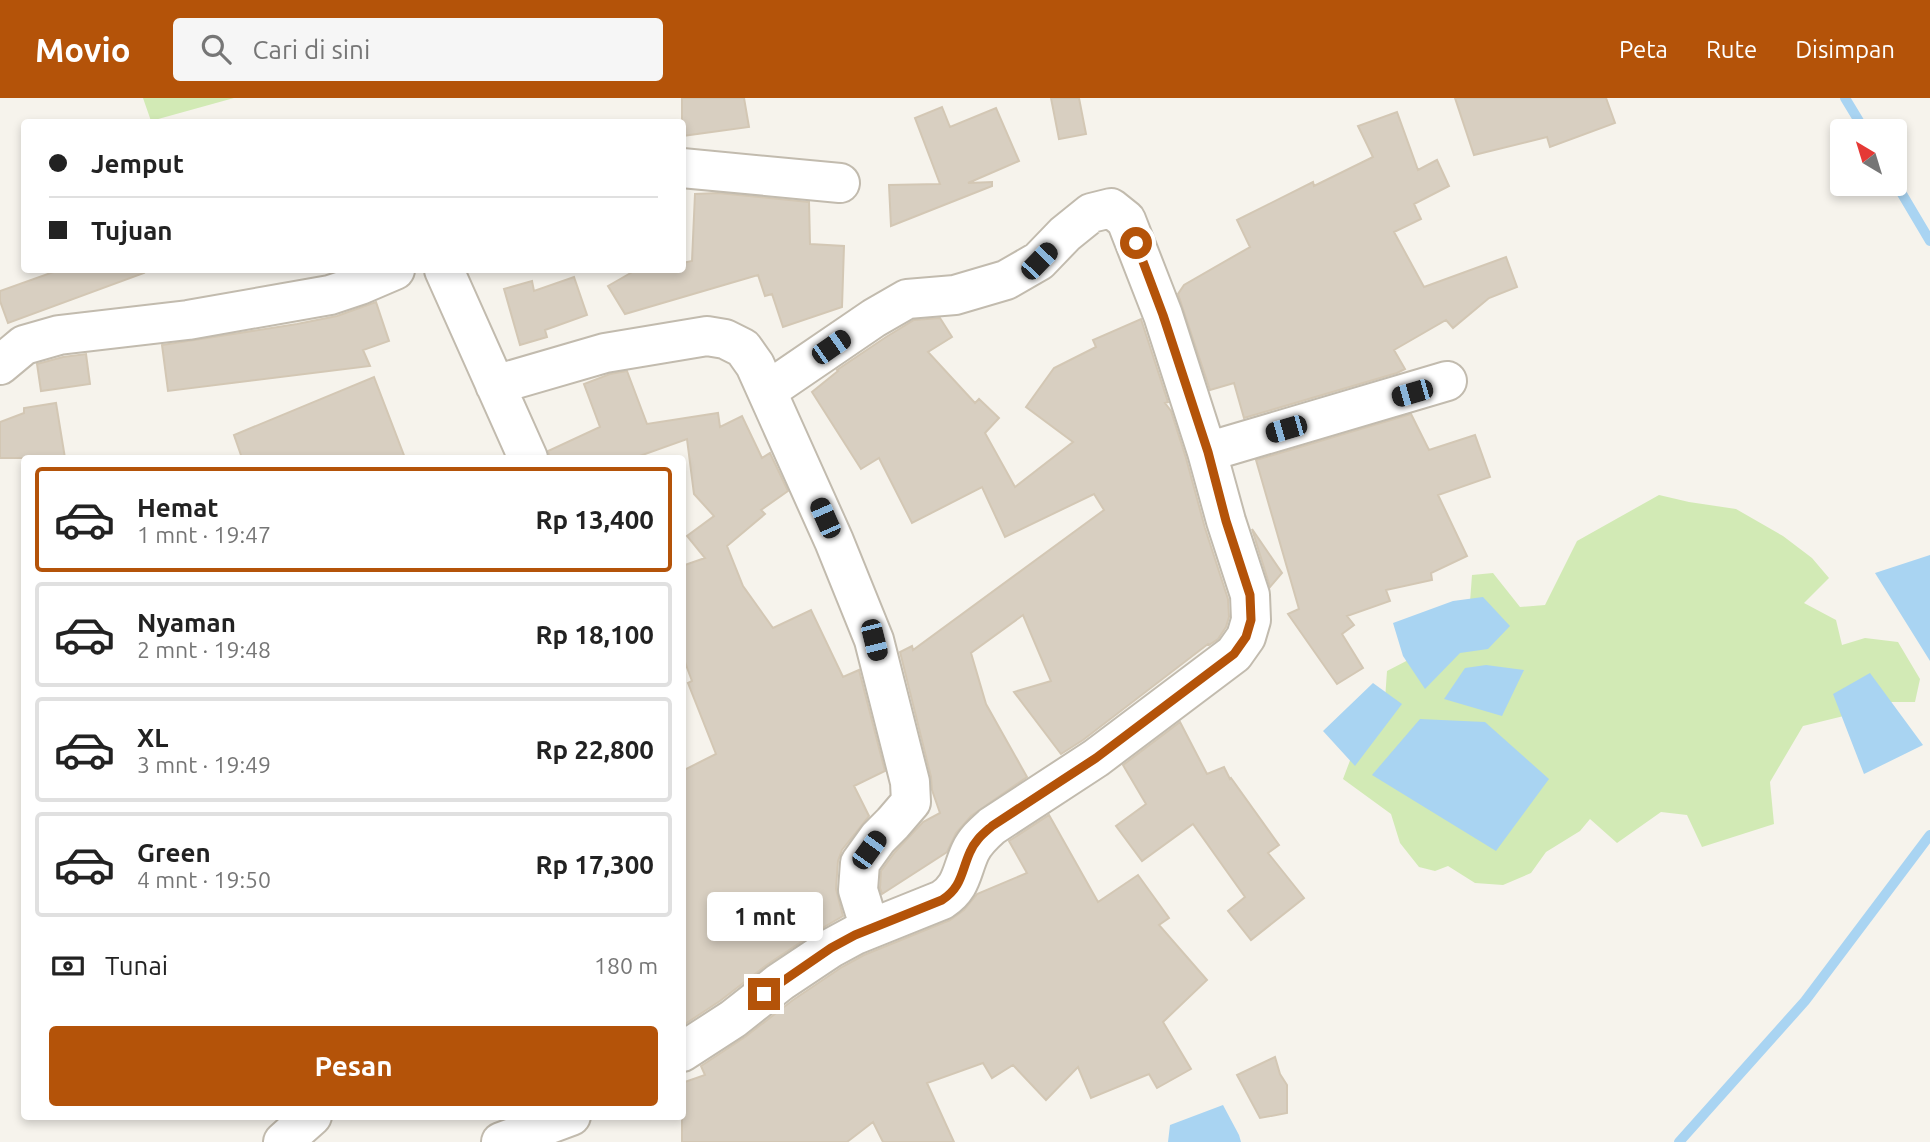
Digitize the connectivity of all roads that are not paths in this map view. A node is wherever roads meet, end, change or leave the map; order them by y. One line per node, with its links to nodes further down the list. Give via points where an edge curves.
1 (686, 168): 2 (street)
2 (840, 184)
3 (388, 273): 5 (street, via 330,295 188,320 59,335 24,345)
4 (445, 273): 7 (street)
5 (0, 365)
6 (1447, 381): 9 (street)
7 (495, 385): 8 (street, via 605,353 707,337 743,348); 10 (street)
8 (767, 391): 9 (street, via 907,299 955,295 1006,281 1039,261 1091,213 1111,208 1126,219 1131,231); 11 (street, via 874,640 910,782 911,802 860,863 858,890)
9 (1208, 452): 11 (street, via 1250,595 1251,620 1234,654 1096,758 992,826 970,851 952,894)
10 (527, 455)
11 (870, 929): 12 (street, via 831,948)
12 (686, 1049)
13 (308, 1120): 16 (street)
14 (563, 1120): 17 (street)
15 (573, 1120): 18 (street)
16 (283, 1142)
17 (501, 1142)
18 (582, 1142)

